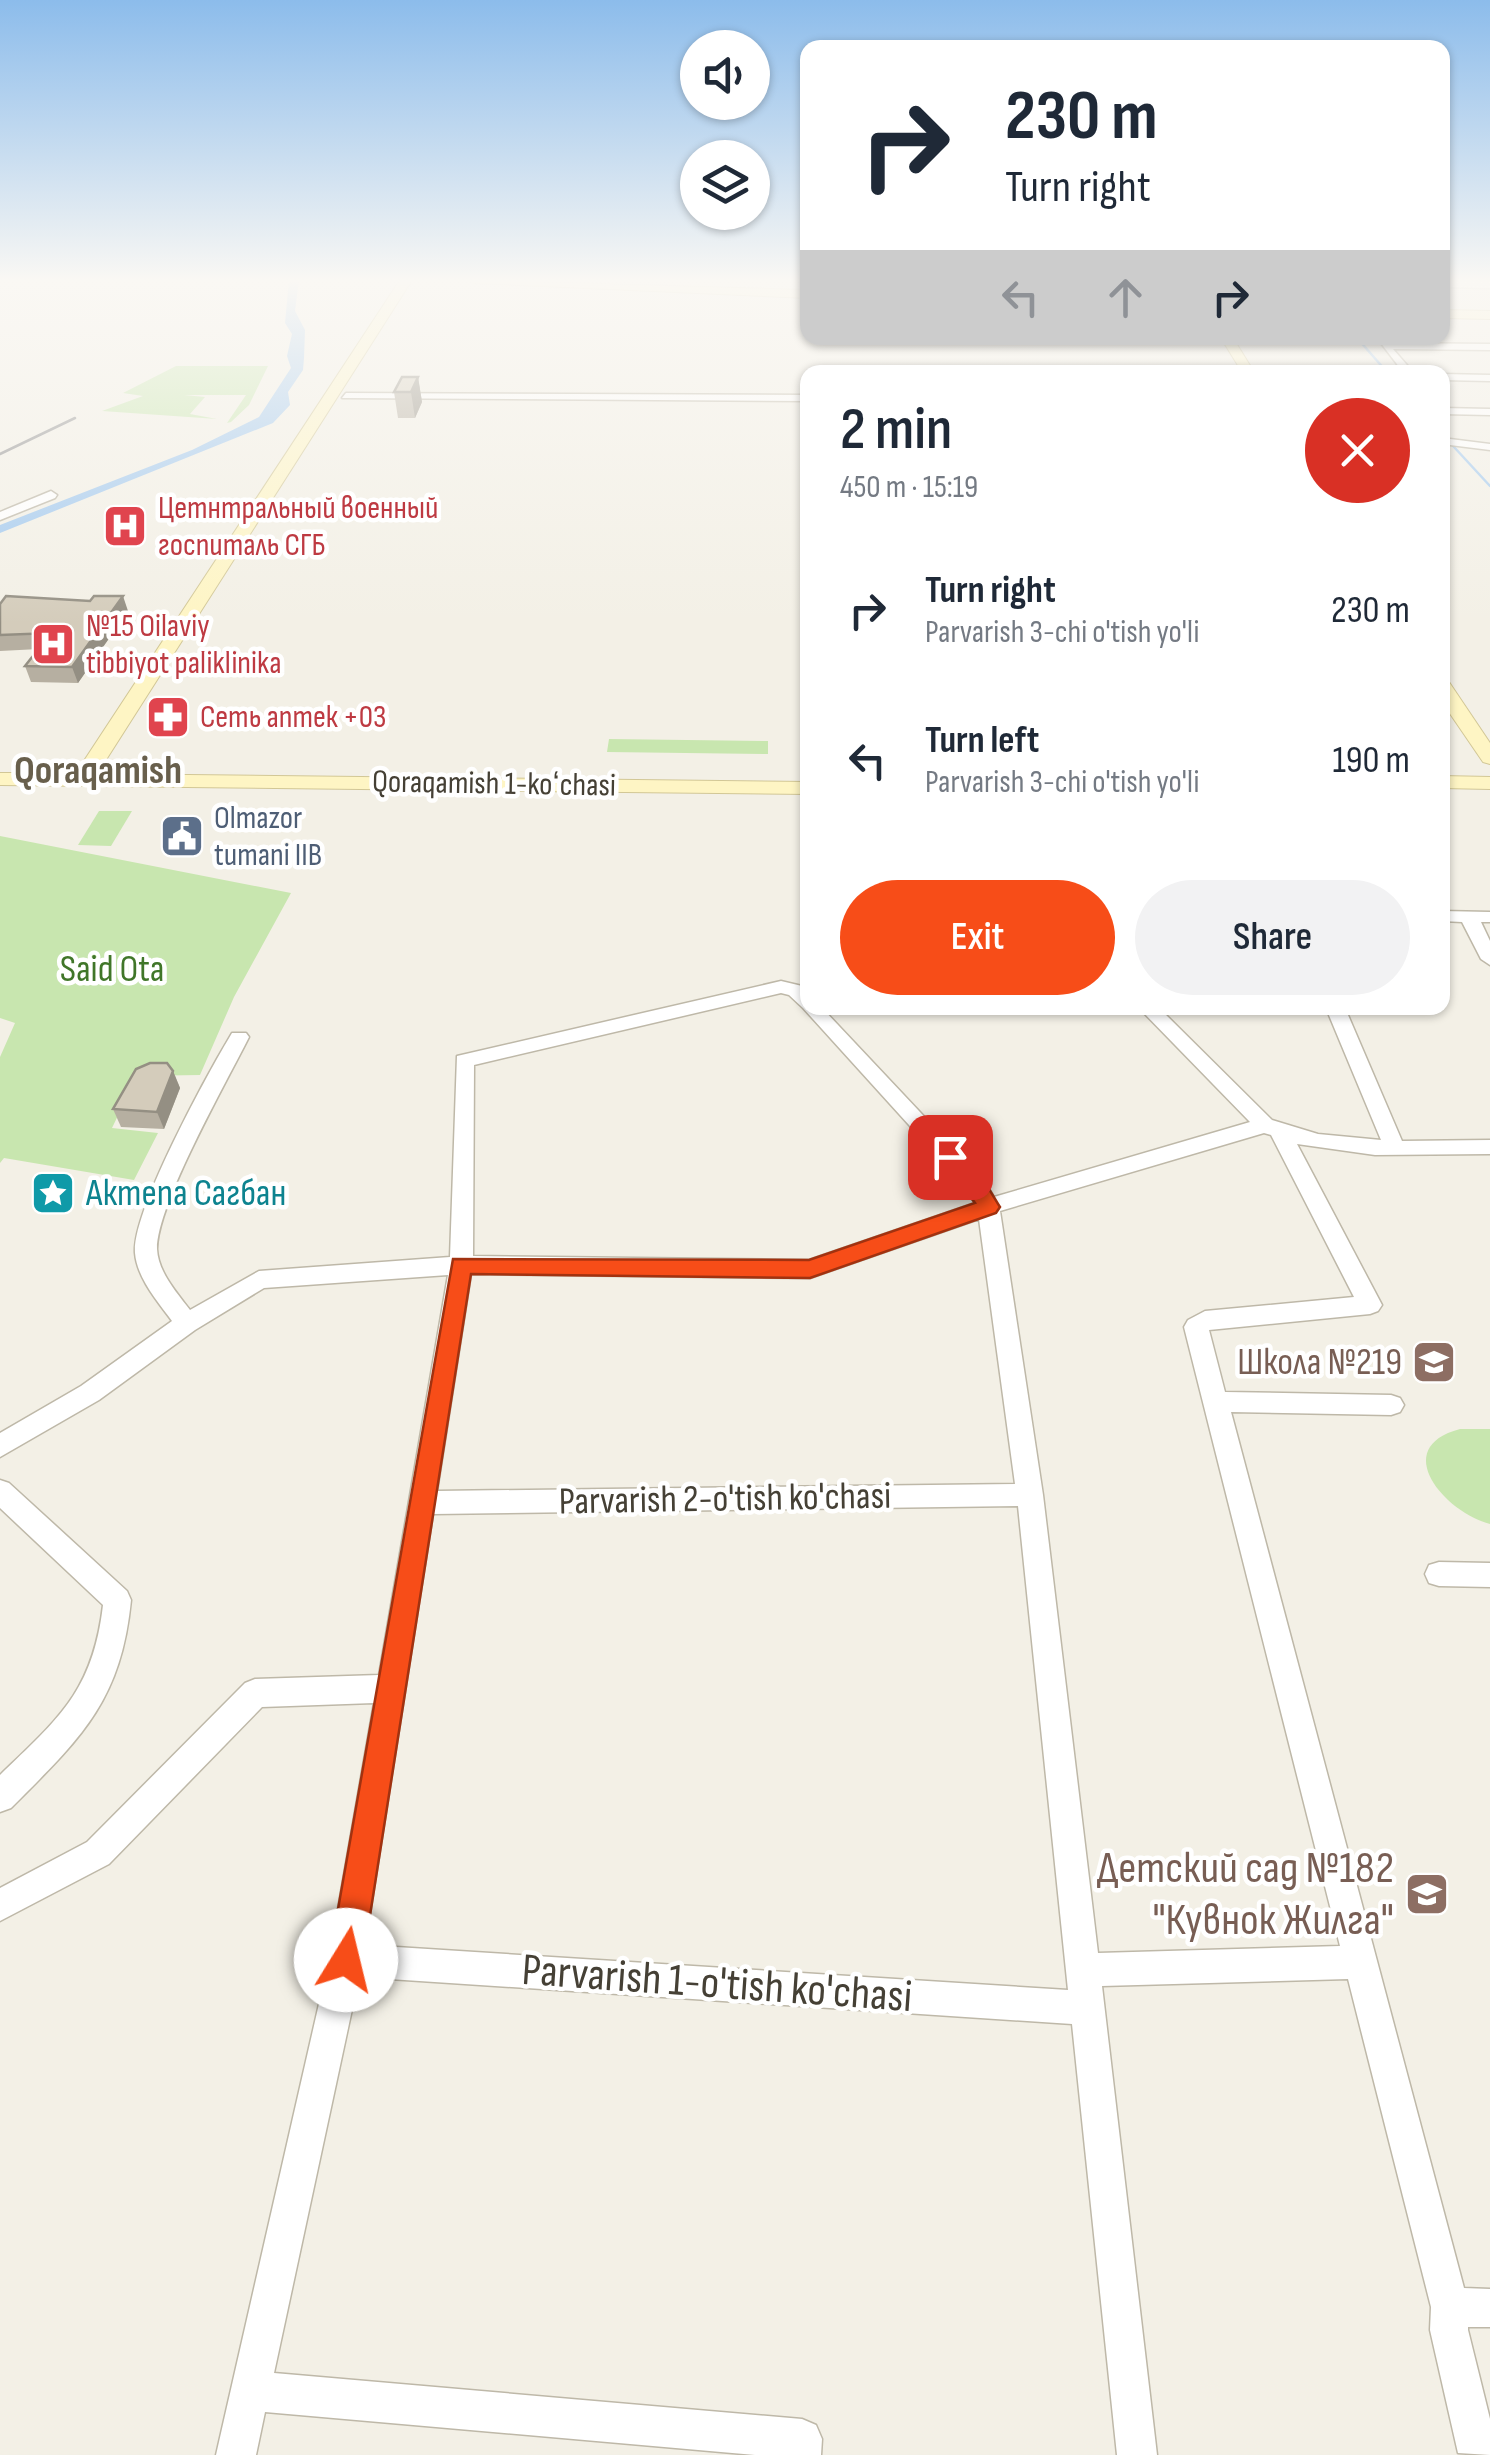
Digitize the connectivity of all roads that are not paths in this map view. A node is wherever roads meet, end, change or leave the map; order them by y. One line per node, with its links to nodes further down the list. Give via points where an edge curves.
1 (341, 395): 4 (main road)
2 (343, 395): 4 (main road)
3 (800, 398): 4 (street)
4 (335, 406): 13 (main road)
5 (1450, 411): 6 (street)
6 (1490, 412)
7 (1462, 432): 9 (street)
8 (1450, 442): 9 (street)
9 (1472, 442): 10 (street)
10 (1490, 447)
11 (50, 495): 12 (street)
12 (0, 516)
13 (214, 591): 16 (main road); 20 (main road)
14 (1450, 675): 17 (main road)
15 (1450, 698): 18 (main road)
16 (136, 732)
17 (1490, 734)
18 (1490, 758)
19 (0, 766): 20 (main road)
20 (103, 770): 22 (main road, Qoraqamish 1-koʻchasi); 23 (main road, Qoraqamish 1-koʻchasi)
21 (800, 775): 23 (main road, Qoraqamish 1-koʻchasi)
22 (0, 779)
23 (595, 780): 26 (main road, Qoraqamish 1-koʻchasi)
24 (1450, 782): 25 (main road)
25 (1490, 783)
26 (800, 788)
27 (1450, 793): 28 (main road)
28 (1490, 793)
29 (1450, 916): 30 (street)
30 (1469, 917): 31 (street); 32 (street)
31 (1490, 918)
32 (1490, 959)
33 (800, 996): 42 (street, via 781,987 464,1062)
34 (819, 1015): 41 (street, via 975,1184)
35 (1155, 1015): 38 (street)
36 (1339, 1015): 39 (street)
37 (238, 1037): 43 (street, via 156,1211 146,1249 157,1281)
38 (1272, 1128): 39 (street, via 1340,1146); 41 (street); 44 (street, via 1371,1304 1200,1321 1196,1327)
39 (1394, 1146): 40 (street)
40 (1490, 1147)
41 (988, 1207): 42 (street, via 810,1269); 48 (street)
42 (461, 1265): 43 (street, via 258,1280); 49 (street)
43 (187, 1323): 46 (street, via 90,1393)
44 (1218, 1402): 45 (street); 56 (street)
45 (1391, 1405)
46 (0, 1446)
47 (0, 1491): 53 (street, via 117,1600 116,1632 100,1688 85,1712)
48 (1030, 1496): 49 (street, Parvarish 2-o'tish ko'chasi); 57 (street)
49 (420, 1502): 52 (street)
50 (1439, 1574): 51 (street)
51 (1490, 1576)
52 (390, 1689): 54 (street, via 255,1693 98,1853); 55 (street)
53 (0, 1797)
54 (0, 1905)
55 (346, 1960): 58 (street, Parvarish 1-o'tish ko'chasi); 61 (street)
56 (1362, 1962): 57 (street); 59 (street)
57 (1084, 1970): 58 (street)
58 (1088, 2008): 65 (street)
59 (1450, 2307): 60 (street); 62 (street, via 1449,2330)
60 (1490, 2308)
61 (249, 2391): 63 (street); 64 (street, via 802,2439)
62 (1478, 2453)
63 (236, 2455)
64 (801, 2455)
65 (1137, 2455)

